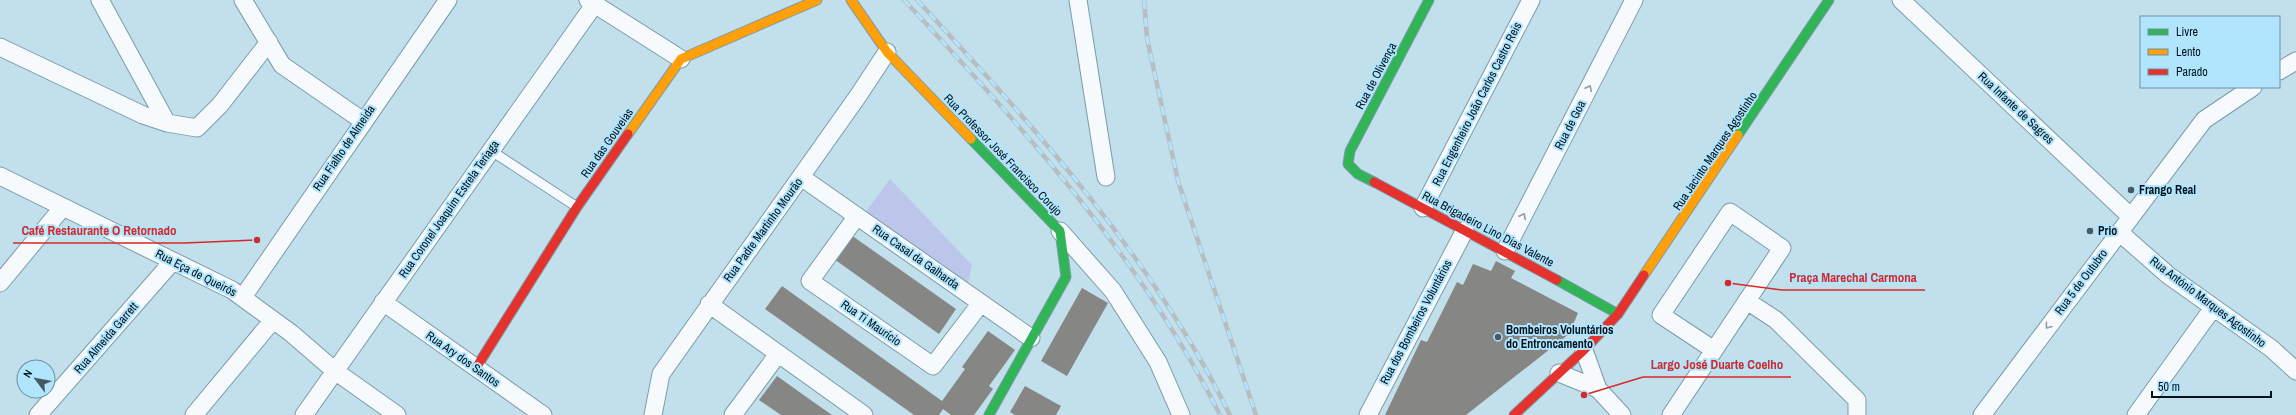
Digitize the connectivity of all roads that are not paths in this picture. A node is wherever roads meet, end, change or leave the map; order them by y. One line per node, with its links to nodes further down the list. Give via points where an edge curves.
1 (100, 0): 21 (street)
2 (243, 0): 13 (street)
3 (448, 0): 20 (street, Rua Fialho de Almeida)
4 (817, 0): 16 (street)
5 (851, 0): 15 (street, Rua Professor José Francisco Corujo)
6 (1078, 0): 26 (street)
7 (1429, 0): 23 (street, Rua de Olivença, via 1350,151)
8 (1531, 0): 29 (street, Rua Engenheiro João Carlos Castro Reis)
9 (1634, 0): 35 (street, Rua de Goa, one-way to 9)
10 (1829, 0): 44 (street, Rua Jacinto Marques Agostinho)
11 (1902, 0): 31 (street, Rua Infante de Sagres)
12 (591, 2): 16 (street); 22 (street, Rua Coronel Joaquim Estrela Teriaga)
13 (269, 42): 20 (street, via 282,65); 21 (street, via 220,104 197,128)
14 (0, 47): 21 (street, via 143,115)
15 (887, 52): 25 (street, Rua Padre Martinho Mourão); 33 (street, Rua Professor José Francisco Corujo)
16 (681, 58): 28 (street, Rua das Gouveias)
17 (2296, 61): 18 (street)
18 (2280, 70)
19 (2252, 88): 31 (street, Rua 5 de Outubro, via 2204,120)
20 (363, 121): 38 (street, Rua Fialho de Almeida)
21 (167, 123)
22 (490, 150): 28 (lane); 40 (street, Rua Coronel Joaquim Estrela Teriaga)
23 (1348, 164): 29 (street, Rua Brigadeiro Lino Dias Valente, via 1358,174)
24 (0, 176): 27 (street, Rua Eça de Queirós)
25 (801, 177): 30 (street, Rua Casal da Galharda); 42 (street, Rua Padre Martinho Mourão)
26 (1106, 178)
27 (63, 207): 36 (street, Rua Eça de Queirós); 37 (street)
28 (577, 207): 50 (street, Rua das Gouveias)
29 (1423, 208): 32 (street, Rua Brigadeiro Lino Dias Valente)
30 (857, 216): 41 (street, Rua Casal da Galharda); 41 (street, Rua Ti Maurício, via 810,281 934,366)
31 (2130, 216): 34 (street, Rua 5 de Outubro)
32 (1464, 230): 35 (street, Rua Brigadeiro Lino Dias Valente); 65 (street, Rua dos Bombeiros Voluntários)
33 (1060, 231): 46 (street, Rua Professor José Francisco Corujo, via 1066,277); 64 (street, via 1113,291 1158,362)
34 (2119, 232): 43 (street, Rua António Marques Agostinho, via 2168,275); 70 (street, Rua 5 de Outubro, one-way to 70)
35 (1505, 251): 44 (street, Rua Brigadeiro Lino Dias Valente)
36 (173, 261): 38 (street, Rua Eça de Queirós); 55 (street, Rua Almeida Garrett)
37 (0, 283)
38 (243, 297): 45 (street, Rua Eça de Queirós)
39 (1747, 301): 48 (street); 48 (street, via 1782,248 1730,212 1661,315); 69 (street, via 1776,320 1857,400)
40 (383, 302): 50 (street, Rua Ary dos Santos); 51 (street, Rua Coronel Joaquim Estrela Teriaga)
41 (981, 303): 46 (street, Rua Casal da Galharda)
42 (709, 304): 49 (street); 60 (street, Rua Padre Martinho Mourão, via 661,374)
43 (2213, 308): 52 (street, Rua António Marques Agostinho, via 2272,349); 71 (street)
44 (1618, 314): 47 (street, Rua Jacinto Marques Agostinho)
45 (274, 320): 51 (street, Rua Eça de Queirós); 56 (street)
46 (1031, 338): 63 (street, Rua Professor José Francisco Corujo)
47 (1584, 350): 53 (street, Rua Jacinto Marques Agostinho); 54 (street)
48 (1714, 350): 68 (street)
49 (778, 354): 61 (street); 62 (street)
50 (476, 368): 59 (street, Rua Ary dos Santos)
51 (335, 371): 57 (street, Rua Coronel Joaquim Estrela Teriaga); 58 (street, Rua Eça de Queirós)
52 (2296, 371)
53 (1559, 373): 54 (street); 66 (street, Rua Jacinto Marques Agostinho)
54 (1598, 389): 67 (street)
55 (38, 415)
56 (194, 415)
57 (304, 415)
58 (397, 415)
59 (543, 415)
60 (653, 415)
61 (733, 415)
62 (864, 415)
63 (989, 415)
64 (1181, 415)
65 (1368, 415)
66 (1514, 415)
67 (1622, 415)
68 (1671, 415)
69 (1857, 415)
70 (1982, 415)
71 (2136, 415)

